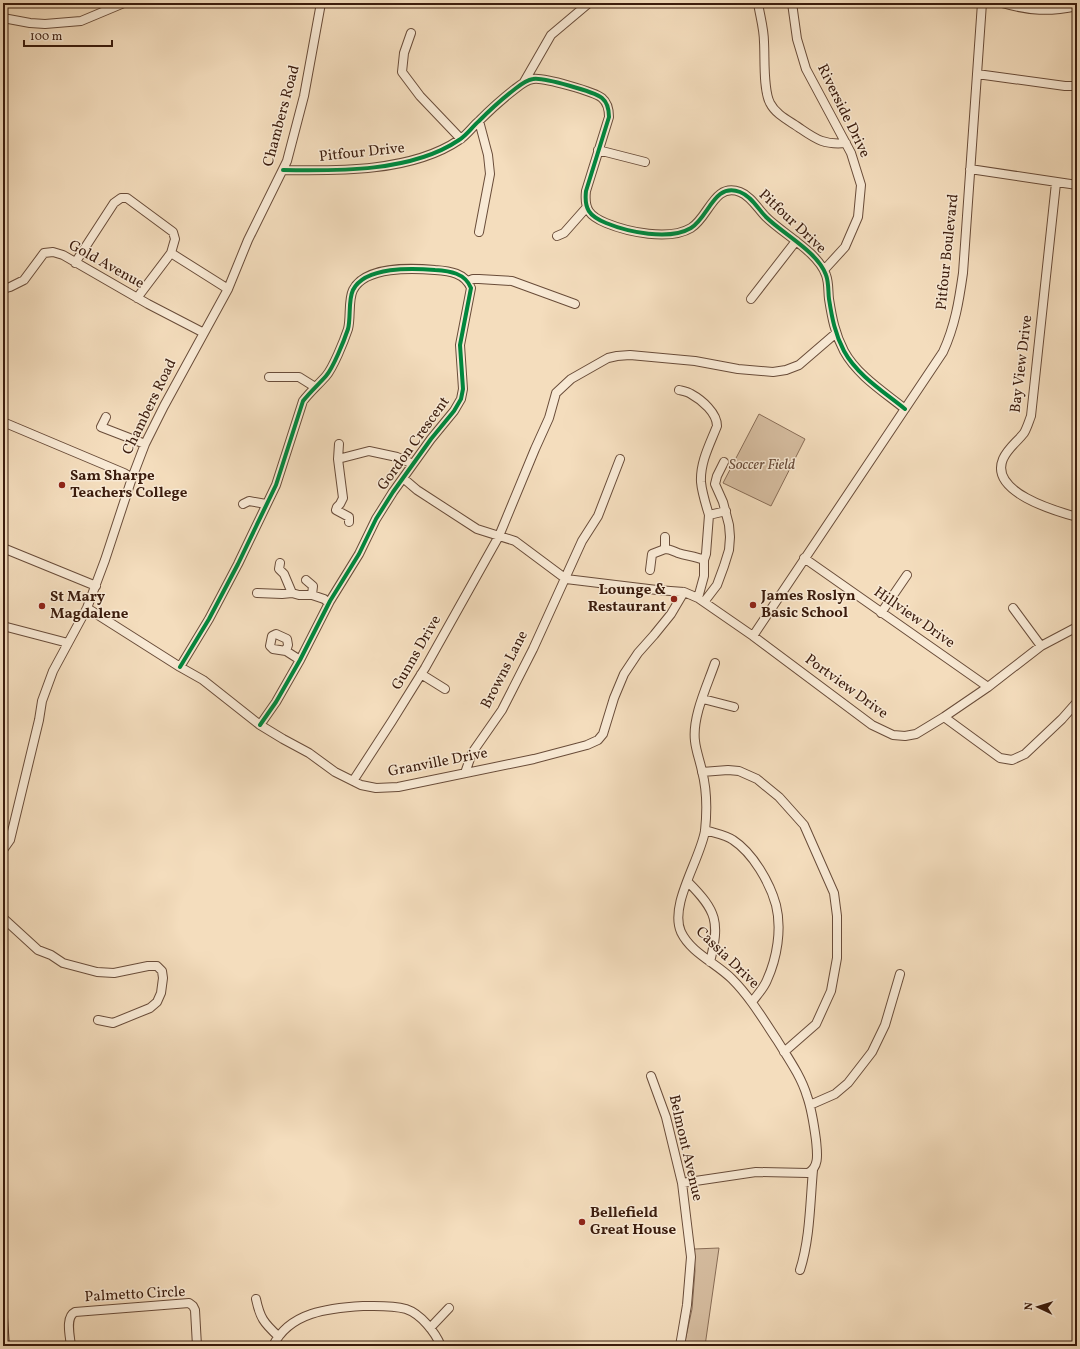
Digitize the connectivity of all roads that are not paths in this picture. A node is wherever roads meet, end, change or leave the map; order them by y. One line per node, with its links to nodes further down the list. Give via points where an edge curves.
1 (124, 3): 9 (street, via 81,21 45,24)
2 (321, 3): 20 (street, Chambers Road, via 304,96)
3 (589, 3): 12 (street, via 551,35)
4 (758, 3): 16 (street, via 770,103 776,111 814,138 835,144)
5 (792, 3): 16 (street, Riverside Drive, via 797,40 806,69)
6 (982, 3): 11 (street, Pitfour Boulevard)
7 (1002, 3): 8 (street, via 1023,9 1057,10)
8 (1077, 6)
9 (3, 18)
10 (411, 33): 15 (street, via 404,53 402,72 420,96)
11 (977, 74): 13 (street); 19 (street, Pitfour Boulevard)
12 (524, 82): 14 (street, Pitfour Drive); 17 (street, Pitfour Drive, via 544,79 602,97 608,106 609,117)
13 (1077, 86)
14 (478, 121): 15 (street, Pitfour Drive); 24 (street, via 488,155 490,174)
15 (461, 139): 20 (street, Pitfour Drive, via 422,158 384,166 346,170)
16 (846, 143): 29 (street, Riverside Drive, via 861,185 858,217 845,246)
17 (598, 150): 18 (street); 23 (street, Pitfour Drive, via 586,191)
18 (645, 162)
19 (970, 169): 21 (street); 41 (street, Pitfour Boulevard, via 963,273 957,312 943,352)
20 (283, 170): 31 (street, Chambers Road, via 248,240)
21 (1056, 183): 22 (street); 56 (street, Bay View Drive, via 1031,416 1025,432 1011,447 1000,468 1010,488 1020,495)
22 (1077, 185)
23 (587, 208): 25 (street, via 567,230); 26 (street, Pitfour Drive, via 597,219 616,227 642,233 668,234 691,228 702,219 716,196 732,190 748,197 766,217)
24 (478, 232)
25 (557, 236)
26 (796, 241): 29 (street, Pitfour Drive); 34 (street)
27 (171, 252): 28 (street, via 176,239 173,232 127,198 121,198 114,203); 31 (street); 33 (street)
28 (75, 263): 32 (street, Gold Avenue, via 53,252 44,253 24,280); 33 (street, Gold Avenue)
29 (824, 270): 37 (street, Pitfour Drive)
30 (468, 281): 35 (street, via 512,281); 39 (street, via 461,275 414,268 392,269 361,280 353,290 348,328 340,349 327,375); 49 (street, Gordon Crescent, via 471,288 460,345 463,389 461,399)
31 (228, 288): 36 (street, Chambers Road)
32 (3, 289)
33 (137, 298): 36 (street, Gold Avenue)
34 (751, 299)
35 (575, 304)
36 (204, 333): 44 (street, Chambers Road)
37 (835, 334): 41 (street, Pitfour Drive, via 844,352 860,372); 58 (street, Gunns Drive, via 799,365 786,370 773,372 738,369 695,361 630,355 608,358 571,379 556,393 549,418)
38 (269, 377): 39 (street, via 299,377)
39 (315, 387): 53 (street, via 303,402 276,485)
40 (679, 390): 55 (street, via 690,393 715,416 717,421 702,468 701,482)
41 (905, 409): 62 (street, Pitfour Boulevard)
42 (106, 417): 44 (street, via 101,427)
43 (3, 422): 50 (street)
44 (145, 444): 50 (street, Chambers Road)
45 (339, 444): 46 (street)
46 (338, 459): 49 (street, via 369,452); 57 (street, via 343,498 336,510 349,517)
47 (620, 459): 67 (street, Browns Lane, via 598,516 582,541)
48 (724, 462): 54 (street, via 716,476 715,484)
49 (413, 464): 51 (street, Gordon Crescent)
50 (132, 478): 69 (street, Chambers Road)
51 (403, 478): 58 (street, via 477,529); 75 (street, Gordon Crescent, via 376,519 359,554)
52 (243, 504): 53 (street, via 249,501)
53 (266, 504): 87 (street, via 209,619)
54 (726, 511): 55 (street); 74 (street, via 730,536 724,566 717,585)
55 (709, 515): 63 (street)
56 (1077, 517)
57 (349, 522)
58 (499, 536): 67 (street, via 515,541); 88 (street, Gunns Drive)
59 (665, 537): 61 (street)
60 (3, 548): 69 (street)
61 (665, 549): 63 (street); 65 (street, via 652,554)
62 (804, 558): 78 (street, Hillview Drive); 81 (street, Pitfour Boulevard)
63 (704, 560): 74 (street)
64 (280, 563): 72 (street, via 279,569 284,574)
65 (650, 570)
66 (907, 575): 78 (street)
67 (566, 579): 70 (street, Portview Drive); 97 (street, Browns Lane, via 502,710 472,753)
68 (306, 580): 73 (street, via 313,586)
69 (96, 586): 76 (street, Chambers Road)
70 (684, 592): 74 (street, Portview Drive); 97 (street, Granville Drive, via 624,674 603,734 598,740 534,759)
71 (257, 593): 72 (street)
72 (292, 593): 73 (street)
73 (312, 595): 75 (street)
74 (701, 600): 81 (street, Portview Drive)
75 (329, 603): 85 (street, Gordon Crescent)
76 (87, 608): 82 (street, Chambers Road); 87 (street, Granville Drive)
77 (1013, 608): 83 (street)
78 (882, 613): 89 (street, Hillview Drive)
79 (3, 626): 82 (street)
80 (1076, 629): 83 (street, Portview Drive)
81 (753, 636): 94 (street, Portview Drive, via 883,731 893,735 916,734)
82 (68, 643): 100 (street, Chambers Road, via 53,671 42,701 10,840)
83 (1041, 646): 89 (street, Portview Drive)
84 (286, 651): 85 (street)
85 (300, 660): 95 (street, Gordon Crescent)
86 (715, 663): 91 (street, Cassia Drive)
87 (180, 667): 95 (street, Granville Drive, via 203,680)
88 (421, 674): 90 (street); 98 (street, Gunns Drive)
89 (988, 687): 94 (street, Portview Drive)
90 (445, 689)
91 (703, 699): 93 (street); 96 (street, Cassia Drive, via 695,725 695,742)
92 (1077, 702): 94 (street, via 1025,754 1012,760 1000,758)
93 (734, 707)
94 (944, 717)
95 (260, 725): 98 (street, Granville Drive)
96 (702, 772): 99 (street, Cassia Drive, via 706,792); 107 (street, via 738,771 757,779 779,797 804,825 834,893 837,958 830,990 816,1024)
97 (465, 773): 98 (street, Granville Drive, via 398,787 376,788)
98 (353, 781)
99 (705, 830): 101 (street, Cassia Drive); 105 (street, via 733,839 752,858 766,881 776,906 778,931 775,960 767,981)
100 (3, 850)
101 (688, 882): 103 (street, via 711,908 716,939); 103 (street, Cassia Drive, via 678,912 678,923 691,946)
102 (3, 918): 106 (street, via 38,950 63,963 97,972 114,973 148,966 157,966 162,971 161,993 157,1002 150,1008 113,1023)
103 (710, 962): 105 (street, Cassia Drive, via 731,979)
104 (900, 974): 109 (street, via 885,1025 872,1052 848,1083 835,1094)
105 (752, 1002): 107 (street, Cassia Drive)
106 (98, 1020)
107 (784, 1052): 109 (street, Cassia Drive)
108 (651, 1076): 111 (street, Belmont Avenue, via 666,1117)
109 (810, 1105): 110 (street, Cassia Drive, via 817,1153 816,1166)
110 (813, 1170): 111 (street, via 808,1173 756,1172); 112 (street, Cassia Drive)
111 (682, 1184): 123 (street, Belmont Avenue, via 691,1256)
112 (800, 1270)
113 (256, 1300): 117 (street, via 264,1324)
114 (449, 1308): 116 (street)
115 (3, 1318): 118 (street)
116 (430, 1328): 117 (street, via 407,1309 382,1306 345,1307 316,1312 292,1323); 122 (street, via 437,1336)
117 (278, 1336): 121 (street)
118 (5, 1346)
119 (71, 1346): 120 (street, Palmetto Circle, via 69,1318 75,1312 189,1303 194,1310)
120 (197, 1346)
121 (273, 1346)
122 (440, 1346)
123 (680, 1346)

